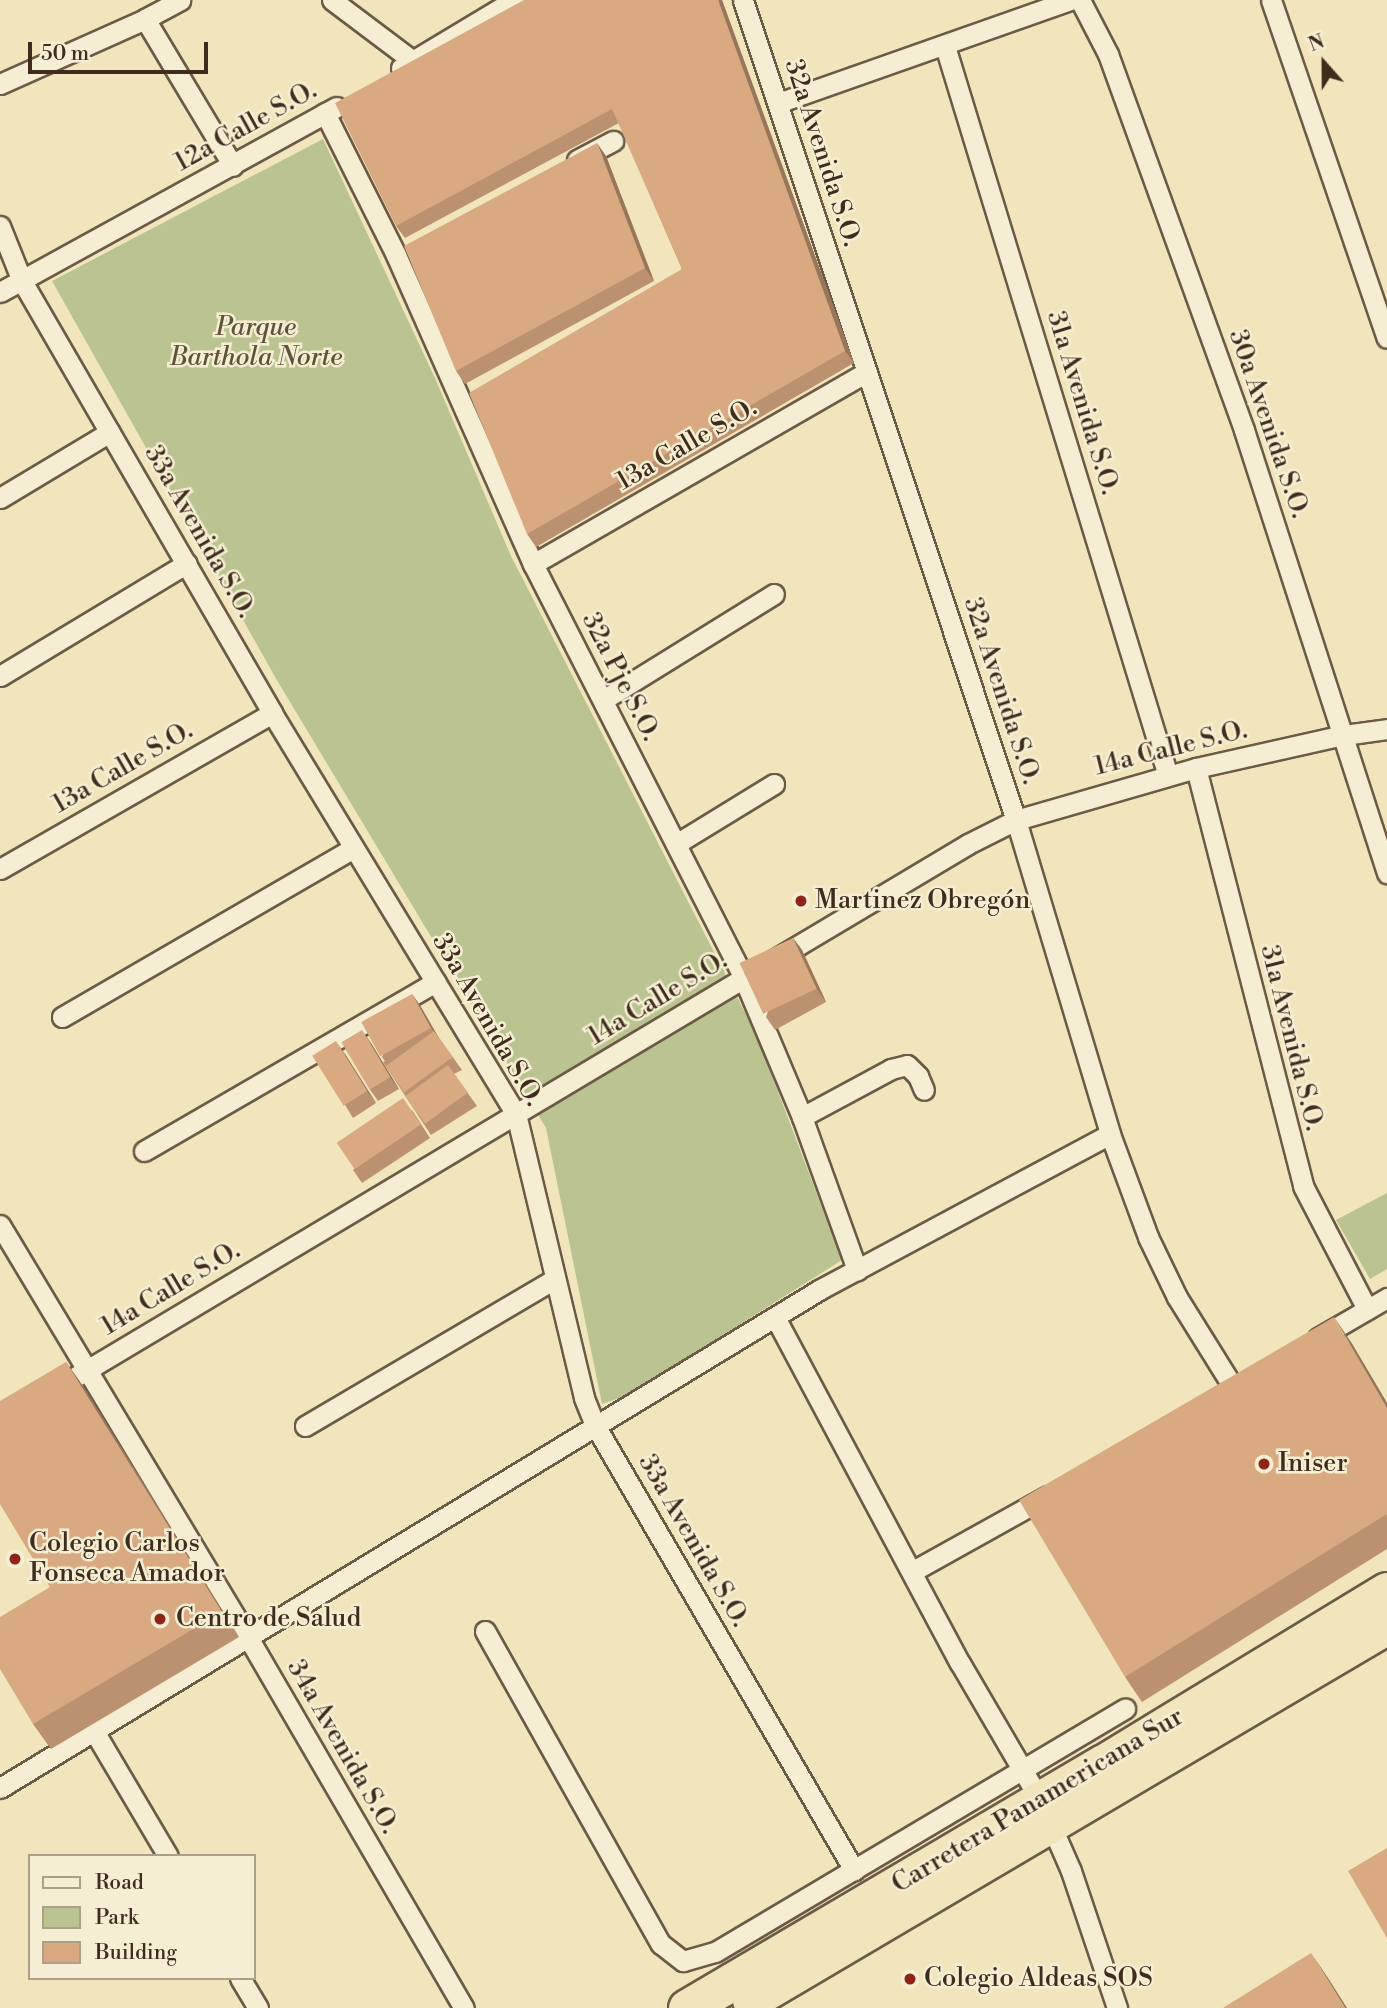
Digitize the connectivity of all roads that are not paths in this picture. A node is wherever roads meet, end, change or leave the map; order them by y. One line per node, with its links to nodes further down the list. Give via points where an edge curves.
1 (180, 0): 8 (street)
2 (332, 0): 10 (street)
3 (743, 0): 14 (street, 32a Avenida S.O.)
4 (1080, 0): 35 (street, 30a Avenida S.O., via 1108,54 1244,430)
5 (1271, 0): 22 (street)
6 (508, 2): 10 (street)
7 (1058, 3): 9 (street)
8 (145, 19): 12 (street); 17 (street)
9 (945, 46): 14 (street); 37 (street, 31a Avenida S.O.)
10 (413, 61): 11 (street)
11 (380, 80)
12 (0, 84)
13 (358, 94): 15 (street, 12a Calle S.O.)
14 (778, 103): 23 (street, 32a Avenida S.O.)
15 (325, 113): 17 (street, 12a Calle S.O.); 25 (street, 32a Pje S.O., via 402,252)
16 (612, 141): 18 (street)
17 (233, 166): 20 (street, 12a Calle S.O.)
18 (565, 166)
19 (0, 226): 20 (street, 33a Avenida S.O.)
20 (22, 281): 21 (street, 12a Calle S.O.); 26 (street, 33a Avenida S.O.)
21 (0, 292)
22 (1387, 338)
23 (867, 372): 29 (street, 13a Calle S.O.); 39 (street, 32a Avenida S.O.)
24 (482, 388): 25 (street)
25 (459, 401): 29 (street, 32a Pje S.O.)
26 (110, 432): 27 (street); 28 (street, 33a Avenida S.O.)
27 (0, 498)
28 (187, 563): 31 (street); 33 (street, 33a Avenida S.O.)
29 (533, 564): 32 (street, 32a Pje S.O.)
30 (774, 594): 32 (street)
31 (0, 676)
32 (603, 700): 40 (street, 32a Pje S.O.)
33 (272, 713): 41 (street, 33a Avenida S.O.); 42 (street, 13a Calle S.O.)
34 (1387, 729): 35 (street, 14a Calle S.O.)
35 (1344, 735): 36 (street, 14a Calle S.O.); 43 (street, 30a Avenida S.O.)
36 (1196, 768): 37 (street, 14a Calle S.O.); 56 (street, 31a Avenida S.O., via 1303,1186)
37 (1168, 776): 39 (street, 14a Calle S.O.)
38 (774, 784): 40 (street)
39 (1016, 820): 44 (street, 14a Calle S.O., via 968,844); 50 (street, 32a Avenida S.O.)
40 (676, 844): 44 (street, 32a Pje S.O.)
41 (354, 848): 45 (street, 33a Avenida S.O.); 46 (street)
42 (0, 869)
43 (1387, 873)
44 (744, 979): 48 (street, 14a Calle S.O.); 49 (street, 32a Pje S.O.)
45 (435, 982): 48 (street, 33a Avenida S.O.); 51 (street)
46 (62, 1017)
47 (925, 1090): 49 (street, via 907,1065 891,1069)
48 (516, 1114): 54 (street, 33a Avenida S.O.); 59 (street, 14a Calle S.O.)
49 (802, 1117): 53 (street, 32a Pje S.O.)
50 (1110, 1134): 53 (street); 60 (street, 32a Avenida S.O., via 1148,1237 1227,1391)
51 (144, 1151)
52 (0, 1225): 59 (street, 34a Avenida S.O.)
53 (857, 1269): 57 (street)
54 (555, 1279): 62 (street); 63 (street, 33a Avenida S.O., via 584,1398)
55 (1387, 1298): 56 (street)
56 (1367, 1309): 58 (street)
57 (775, 1317): 63 (street); 65 (street)
58 (1300, 1348)
59 (86, 1370): 61 (street, 14a Calle S.O.); 69 (street, 34a Avenida S.O.)
60 (1255, 1374)
61 (43, 1396)
62 (305, 1426)
63 (596, 1427): 69 (street); 75 (street, 33a Avenida S.O.)
64 (1067, 1485): 65 (street)
65 (914, 1571): 73 (street, via 960,1663)
66 (1387, 1591): 73 (highway, Carretera Panamericana Sur)
67 (1387, 1625): 73 (highway, Carretera Panamericana Sur)
68 (485, 1631): 75 (street, via 661,1944 683,1961 715,1952)
69 (249, 1639): 71 (street); 78 (street, 34a Avenida S.O.)
70 (1125, 1709): 73 (street)
71 (94, 1731): 72 (street); 74 (street)
72 (0, 1788)
73 (1038, 1798): 75 (street); 79 (highway, Carretera Panamericana Sur); 80 (highway, Carretera Panamericana Sur); 81 (street, via 1071,1871)
74 (167, 1854)
75 (854, 1870)
76 (241, 1980): 77 (street)
77 (257, 2008)
78 (464, 2008)
79 (687, 2008)
80 (738, 2008)
81 (1117, 2008)

